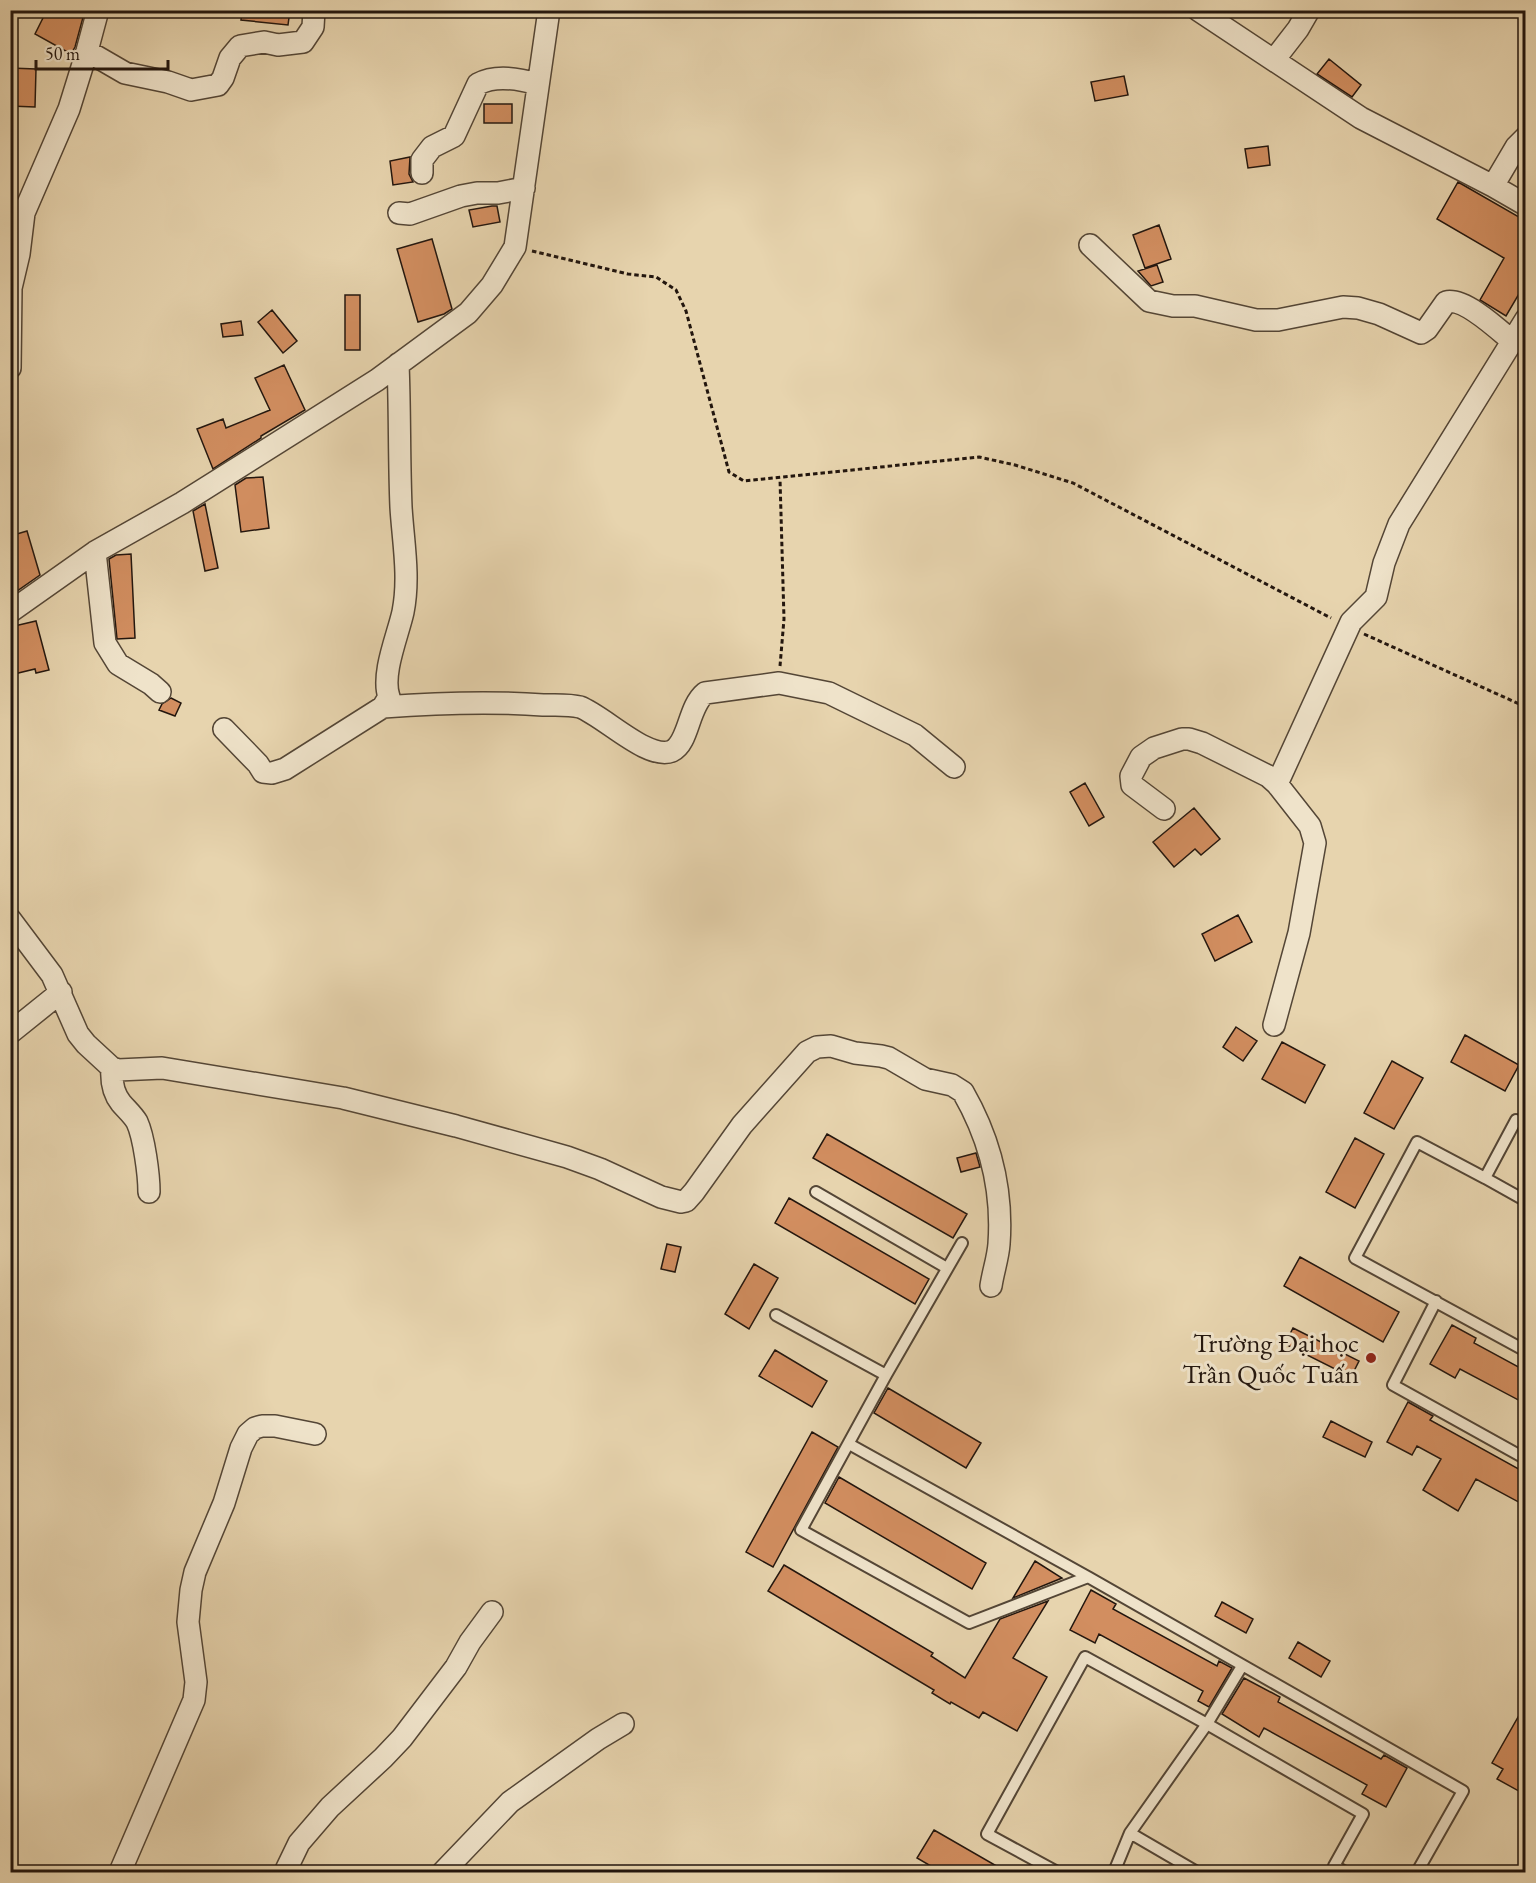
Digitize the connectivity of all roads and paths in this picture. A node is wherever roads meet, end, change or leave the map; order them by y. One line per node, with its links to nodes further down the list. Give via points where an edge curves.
1 (98, 10): 6 (street)
2 (314, 10): 6 (street, via 313,27 303,42 240,46 230,58 223,78 211,88 191,90 125,73)
3 (1198, 10): 7 (street)
4 (1309, 10): 7 (street)
5 (547, 11): 8 (street)
6 (87, 51): 20 (street, via 69,109 24,213 11,288)
7 (1274, 60): 11 (street, via 1361,118)
8 (538, 84): 10 (street, via 503,78 478,84 454,136 432,147 422,160); 12 (street)
9 (1526, 137): 11 (street)
10 (422, 173)
11 (1493, 186): 13 (street)
12 (524, 188): 14 (street, via 469,195 410,214); 16 (street)
13 (1526, 205)
14 (399, 213)
15 (1090, 245): 18 (street, via 1149,301 1157,304 1195,306 1256,320 1358,308 1421,333 1446,302 1454,301 1483,317)
16 (515, 247): 19 (street, via 492,285 468,313); 21 (path, via 656,277 676,291 686,311 729,472 744,481)
17 (1526, 319): 18 (street)
18 (1512, 341): 24 (street, via 1399,524 1376,597)
19 (398, 364): 22 (street, via 182,503); 27 (street, via 405,587 390,659 389,697)
20 (10, 368)
21 (780, 478): 24 (path, via 979,457 1015,465 1073,483); 25 (path, via 784,619)
22 (95, 552): 23 (street); 26 (street, via 105,643 118,664)
23 (10, 612)
24 (1348, 627): 28 (path); 31 (street)
25 (779, 683): 27 (street, via 705,693 697,699 680,746 670,752 651,751 579,707 493,702); 30 (street, via 829,693 915,735)
26 (160, 692)
27 (383, 707): 29 (street, via 285,769 272,773 263,772)
28 (1526, 707)
29 (224, 729)
30 (954, 767)
31 (1277, 784): 32 (street, via 1202,743 1182,739 1146,752 1131,776 1132,785); 35 (street, via 1310,826 1315,843 1299,933)
32 (1164, 808)
33 (10, 920): 34 (street)
34 (61, 993): 36 (street); 37 (street, via 78,1034)
35 (1274, 1024)
36 (10, 1033)
37 (112, 1068): 40 (street, via 115,1092 136,1121); 45 (street, via 162,1068 376,1106 567,1157 681,1202 694,1192 742,1125 807,1052 831,1046 881,1056 925,1079 958,1088 982,1128 998,1192 999,1246)
38 (1526, 1125): 39 (lane, via 1516,1120)
39 (1485, 1178): 42 (lane); 46 (lane, via 1417,1142 1355,1258)
40 (149, 1192)
41 (816, 1192): 44 (lane)
42 (1526, 1201)
43 (962, 1243): 44 (lane)
44 (947, 1268): 49 (lane)
45 (991, 1286)
46 (1436, 1301): 48 (lane); 52 (lane, via 1393,1385)
47 (776, 1315): 49 (lane)
48 (1526, 1351)
49 (886, 1375): 51 (lane)
50 (315, 1434): 60 (street, via 262,1426 248,1434 241,1448 224,1503 195,1572 188,1622 196,1682 194,1700)
51 (849, 1444): 53 (lane); 53 (lane, via 801,1530 969,1623)
52 (1526, 1459)
53 (1088, 1577): 55 (lane)
54 (492, 1611): 61 (street, via 456,1667 402,1738 330,1806 298,1843)
55 (1242, 1666): 57 (lane); 67 (lane, via 1463,1791)
56 (623, 1724): 62 (street, via 510,1802)
57 (1207, 1724): 58 (lane); 59 (lane, via 1363,1814); 63 (lane, via 1085,1657 987,1834)
58 (1130, 1833): 64 (lane); 65 (lane)
59 (1332, 1869): 66 (lane)
60 (120, 1872)
61 (285, 1872)
62 (443, 1872)
63 (1056, 1872)
64 (1114, 1872)
65 (1197, 1872)
66 (1345, 1872)
67 (1417, 1872)

